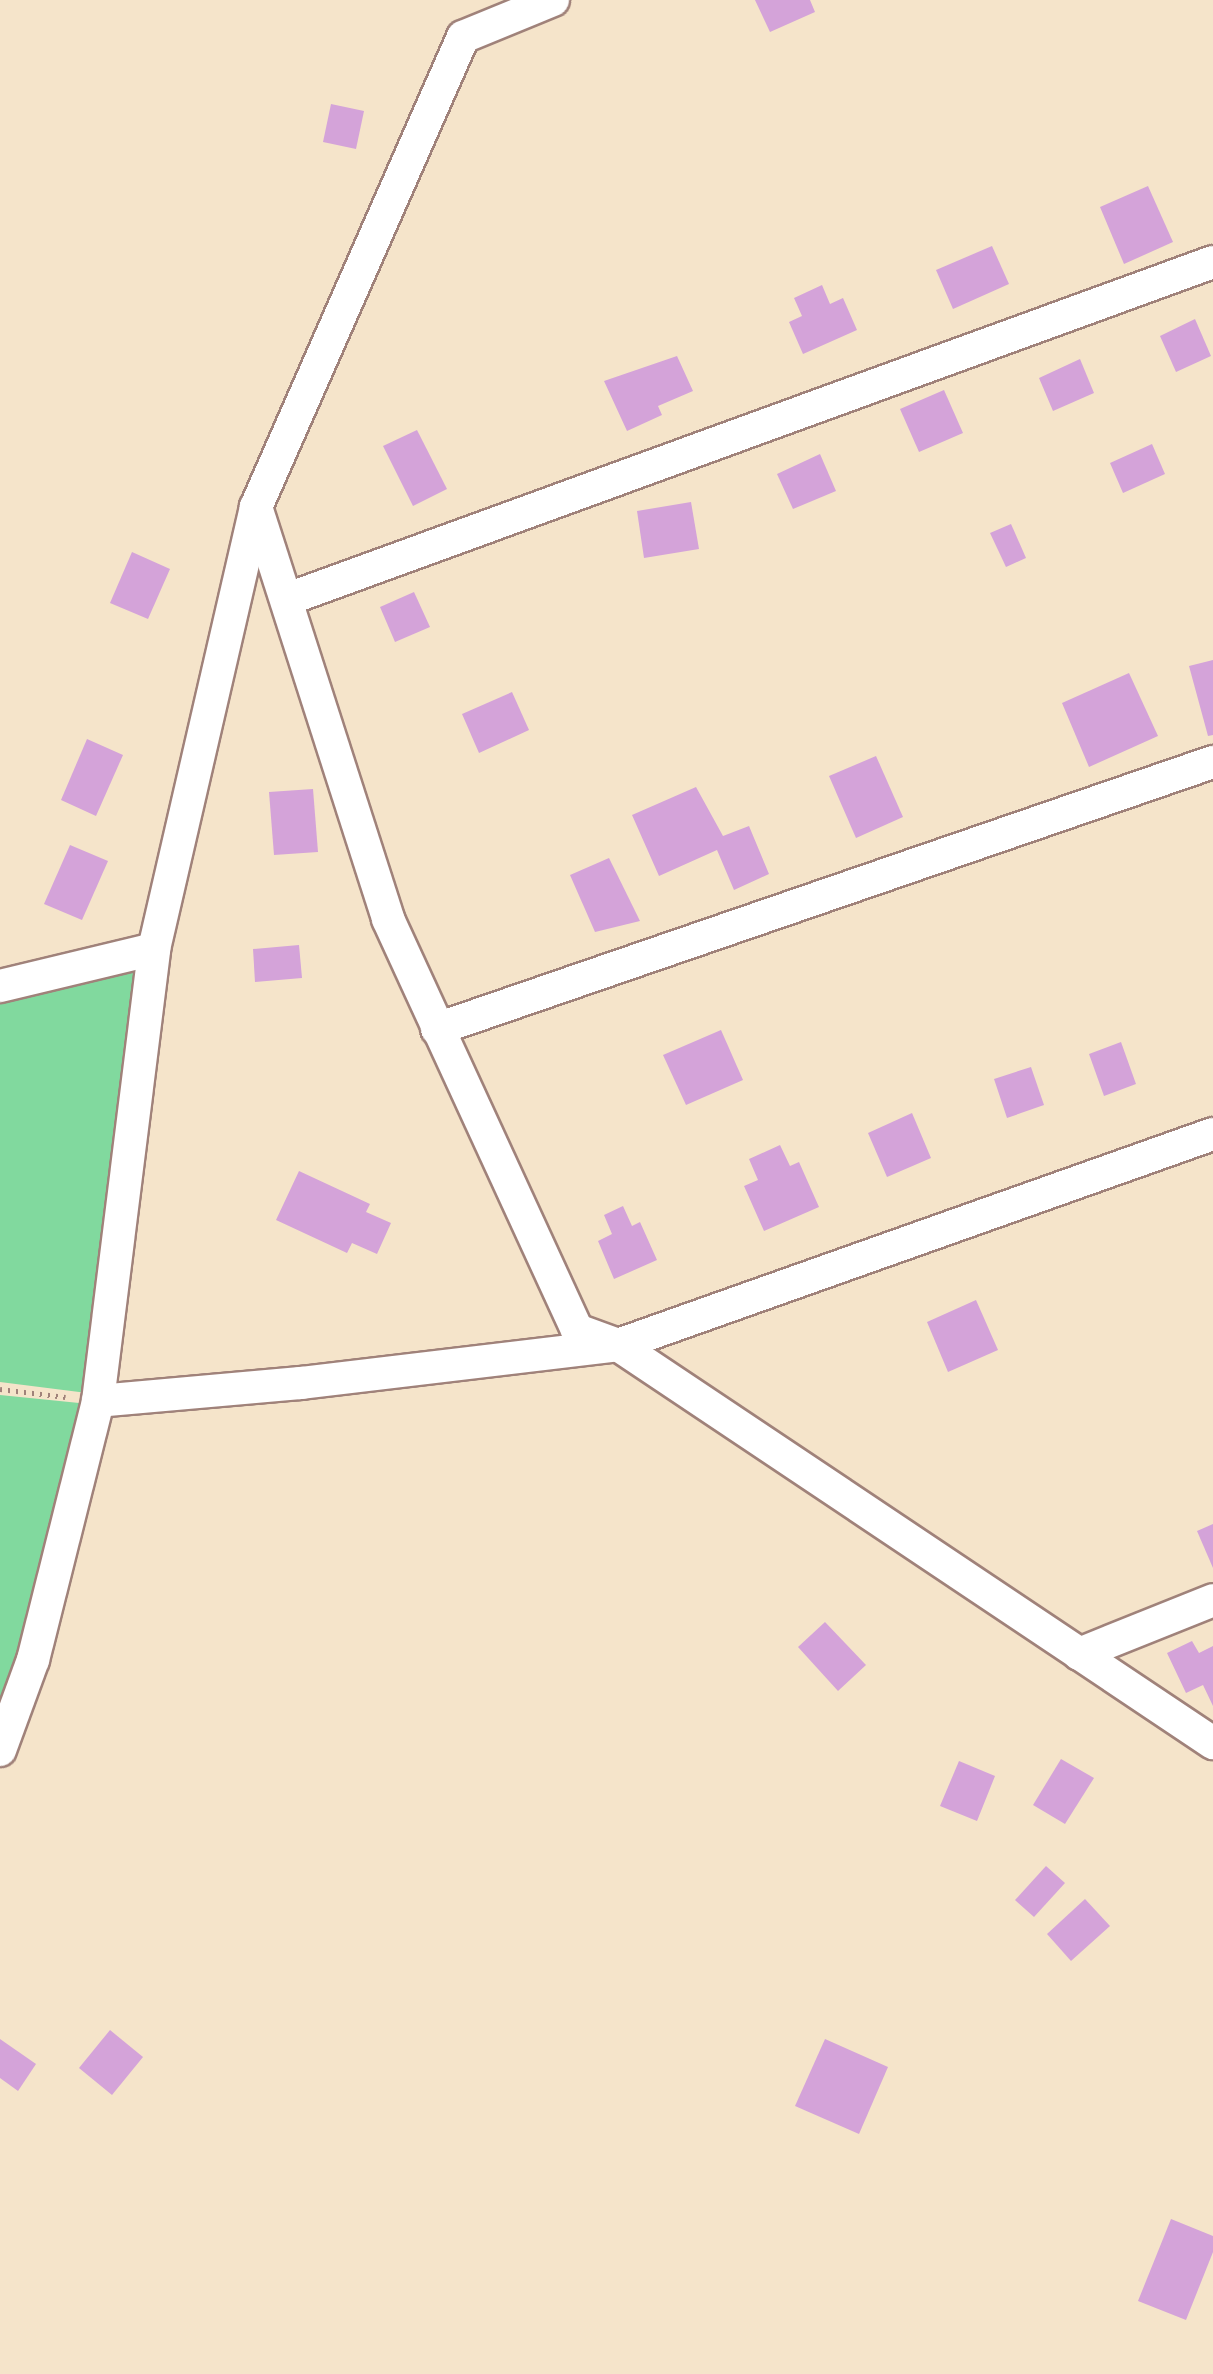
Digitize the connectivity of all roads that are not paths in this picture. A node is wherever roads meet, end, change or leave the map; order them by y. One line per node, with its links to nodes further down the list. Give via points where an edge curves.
1 (553, 0): 3 (street, via 463,37)
2 (1213, 262): 4 (street)
3 (256, 507): 4 (street); 6 (street)
4 (288, 599): 8 (street, via 388,919)
5 (1213, 762): 8 (street)
6 (154, 949): 7 (street); 11 (street)
7 (0, 986)
8 (437, 1029): 10 (street, via 577,1330)
9 (1213, 1134): 10 (street)
10 (618, 1345): 11 (street); 13 (street)
11 (98, 1401): 15 (street, via 33,1660)
12 (1213, 1600): 13 (street)
13 (1079, 1654): 14 (street)
14 (1213, 1743)
15 (0, 1750)

